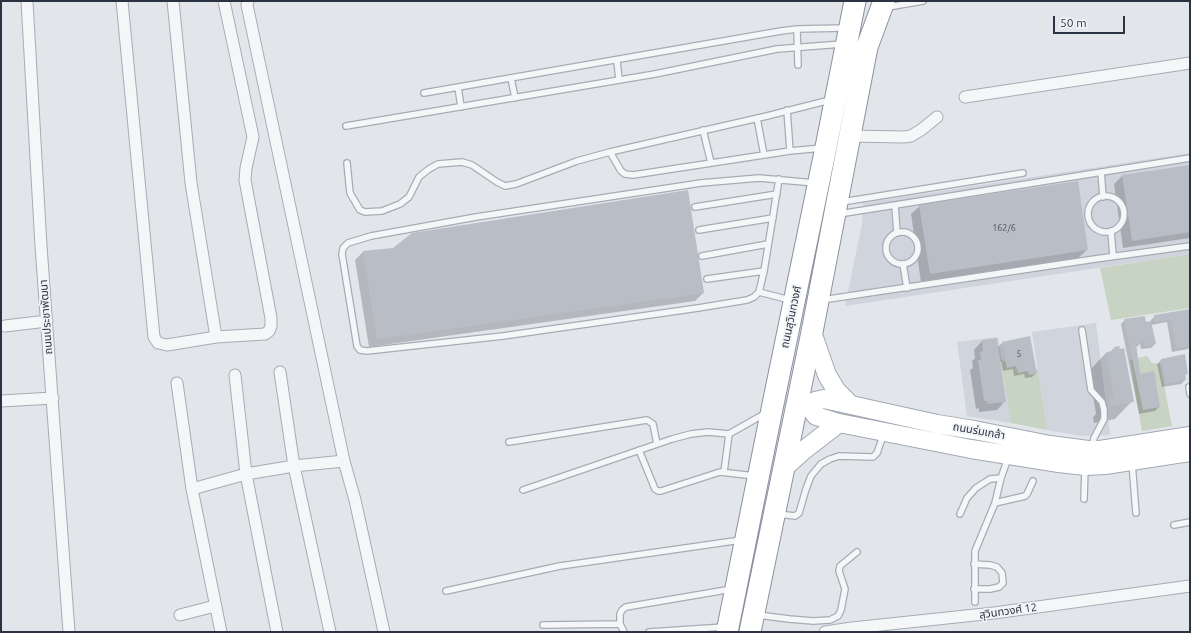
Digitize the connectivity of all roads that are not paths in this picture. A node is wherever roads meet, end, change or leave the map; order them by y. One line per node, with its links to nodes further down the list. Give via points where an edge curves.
1 (27, 1): 60 (street, ถนนประชาพัฒนา)
2 (122, 1): 64 (street, via 154,337 158,343 167,345)
3 (173, 1): 64 (street, via 192,183)
4 (224, 1): 64 (street, via 253,137 244,180 271,326 265,334)
5 (248, 1): 84 (street)
6 (855, 1): 10 (highway, ถนนสุวินทวงศ์)
7 (923, 1): 8 (lane)
8 (880, 3): 28 (highway, ถนนสุวินทวงศ์, via 868,47)
9 (797, 29): 10 (lane); 11 (lane); 12 (lane)
10 (848, 36): 11 (lane); 21 (highway, ถนนสุวินทวงศ์)
11 (797, 46): 14 (lane); 16 (lane)
12 (616, 60): 15 (lane); 16 (lane)
13 (1190, 63): 19 (street)
14 (798, 65)
15 (511, 78): 17 (lane); 20 (lane)
16 (619, 80): 20 (lane)
17 (458, 87): 18 (lane); 22 (lane)
18 (424, 93)
19 (965, 97)
20 (515, 98): 22 (lane)
21 (836, 98): 23 (lane); 29 (highway, ถนนสุวินทวงศ์)
22 (461, 107): 26 (lane)
23 (787, 110): 24 (lane); 30 (lane)
24 (757, 118): 27 (lane); 32 (lane)
25 (937, 118): 28 (street, via 921,130 904,137)
26 (346, 126)
27 (703, 130): 31 (lane); 35 (lane)
28 (850, 136): 44 (highway, ถนนสุวินทวงศ์)
29 (826, 147): 30 (lane); 39 (highway, ถนนสุวินทวงศ์)
30 (790, 151): 32 (lane)
31 (610, 152): 34 (lane, via 505,186 472,165 462,162 438,164 428,168 419,177 409,197 400,204 382,211 366,212 360,210 350,194); 35 (lane, via 624,174 633,175)
32 (764, 155): 35 (lane)
33 (1190, 158): 36 (lane)
34 (347, 163)
35 (711, 163)
36 (1101, 172): 41 (lane); 42 (lane)
37 (1023, 173): 44 (lane)
38 (779, 179): 39 (lane); 40 (lane); 57 (lane, via 744,178 701,183 476,217 371,236 348,243 342,254 357,346 360,350 367,351 503,336 698,308 747,300)
39 (819, 183): 59 (highway, ถนนสุวินทวงศ์)
40 (777, 194): 43 (lane); 45 (lane)
41 (1103, 197): 47 (lane, via 1114,198 1122,206 1121,223); 47 (lane, via 1092,202 1089,220 1096,230)
42 (895, 205): 44 (lane); 48 (lane)
43 (695, 207)
44 (837, 209): 58 (highway, ถนนสุวินทวงศ์)
45 (773, 218): 46 (lane); 49 (lane)
46 (699, 230)
47 (1111, 231): 52 (lane)
48 (897, 233): 53 (lane, via 887,241 886,251 894,262); 53 (lane, via 908,233 918,245 913,260)
49 (768, 244): 51 (lane); 54 (lane)
50 (1190, 246): 52 (lane)
51 (702, 256)
52 (1113, 256): 56 (lane)
53 (904, 264): 56 (lane)
54 (764, 271): 55 (lane); 57 (lane)
55 (707, 279)
56 (907, 288): 58 (lane)
57 (759, 292): 59 (lane)
58 (818, 301): 63 (highway, ถนนสุวินทวงศ์)
59 (794, 302): 73 (highway, ถนนสุวินทวงศ์)
60 (47, 321): 61 (street); 70 (street, ถนนประชาพัฒนา)
61 (5, 326)
62 (1082, 330): 83 (lane, via 1091,390 1102,402 1104,410 1104,419 1094,438)
63 (812, 332): 72 (main road, via 827,375 836,390); 87 (highway, ถนนสุวินทวงศ์)
64 (216, 337)
65 (280, 372): 86 (street)
66 (235, 375): 89 (street)
67 (177, 383): 93 (street)
68 (1189, 387): 69 (lane)
69 (1190, 394)
70 (53, 398): 71 (street); 116 (street, ถนนประชาพัฒนา)
71 (1, 400)
72 (850, 404): 74 (main road, ถนนร่มเกล้า, via 820,399 815,401 812,410 816,416); 83 (main road, ถนนร่มเกล้า, via 937,424 1050,445)
73 (772, 409): 76 (lane); 90 (highway, ถนนสุวินทวงศ์)
74 (839, 423): 75 (main road, ถนนร่มเกล้า); 87 (main road)
75 (884, 432): 82 (main road, ถนนร่มเกล้า); 98 (lane, via 878,453 873,457 839,456 821,464 811,476 799,513 795,516)
76 (729, 434): 79 (lane, via 699,433); 88 (lane)
77 (1190, 436): 83 (main road, ถนนร่มเกล้า, via 1100,450)
78 (509, 442): 79 (lane, via 647,420 653,424)
79 (657, 444): 80 (lane)
80 (639, 450): 88 (lane, via 658,491); 94 (lane)
81 (1190, 452): 85 (main road, ถนนร่มเกล้า)
82 (1008, 456): 83 (main road, ถนนร่มเกล้า, via 1059,463); 91 (lane)
83 (1089, 458): 85 (main road, ถนนร่มเกล้า); 95 (lane)
84 (344, 461): 86 (street); 120 (street)
85 (1132, 461): 97 (lane)
86 (294, 466): 89 (street); 119 (street)
87 (784, 468): 98 (highway, ถนนสุวินทวงศ์)
88 (724, 472): 90 (lane)
89 (246, 474): 93 (street); 118 (street)
90 (758, 476): 102 (highway, ถนนสุวินทวงศ์)
91 (1001, 478): 96 (lane); 99 (lane, via 990,479 976,488 967,498)
92 (1033, 481): 96 (lane, via 1028,494)
93 (192, 489): 110 (street)
94 (523, 490)
95 (1084, 498)
96 (995, 503): 104 (lane, via 977,544)
97 (1136, 513)
98 (774, 514): 112 (highway, ถนนสุวินทวงศ์)
99 (960, 514)
100 (1190, 522): 101 (lane)
101 (1174, 525)
102 (745, 539): 106 (highway, ถนนสุวินทวงศ์); 108 (lane, via 560,566)
103 (857, 552): 112 (lane, via 840,566 839,571 845,589 838,616 830,620 790,619)
104 (974, 564): 107 (lane); 107 (lane, via 998,567 1002,573 1003,583 990,589)
105 (1190, 586): 123 (street, สุวินทวงศ์ 12, via 994,614)
106 (736, 588): 113 (lane, via 626,607 620,614); 115 (highway, ถนนสุวินทวงศ์)
107 (974, 589): 109 (lane)
108 (446, 591)
109 (975, 602)
110 (215, 606): 111 (street); 117 (street)
111 (180, 615)
112 (752, 623)
113 (620, 624): 114 (lane); 121 (lane)
114 (543, 625)
115 (728, 630): 122 (lane)
116 (70, 632)
117 (221, 632)
118 (277, 632)
119 (330, 632)
120 (384, 632)
121 (624, 632)
122 (649, 632)
123 (825, 632)

